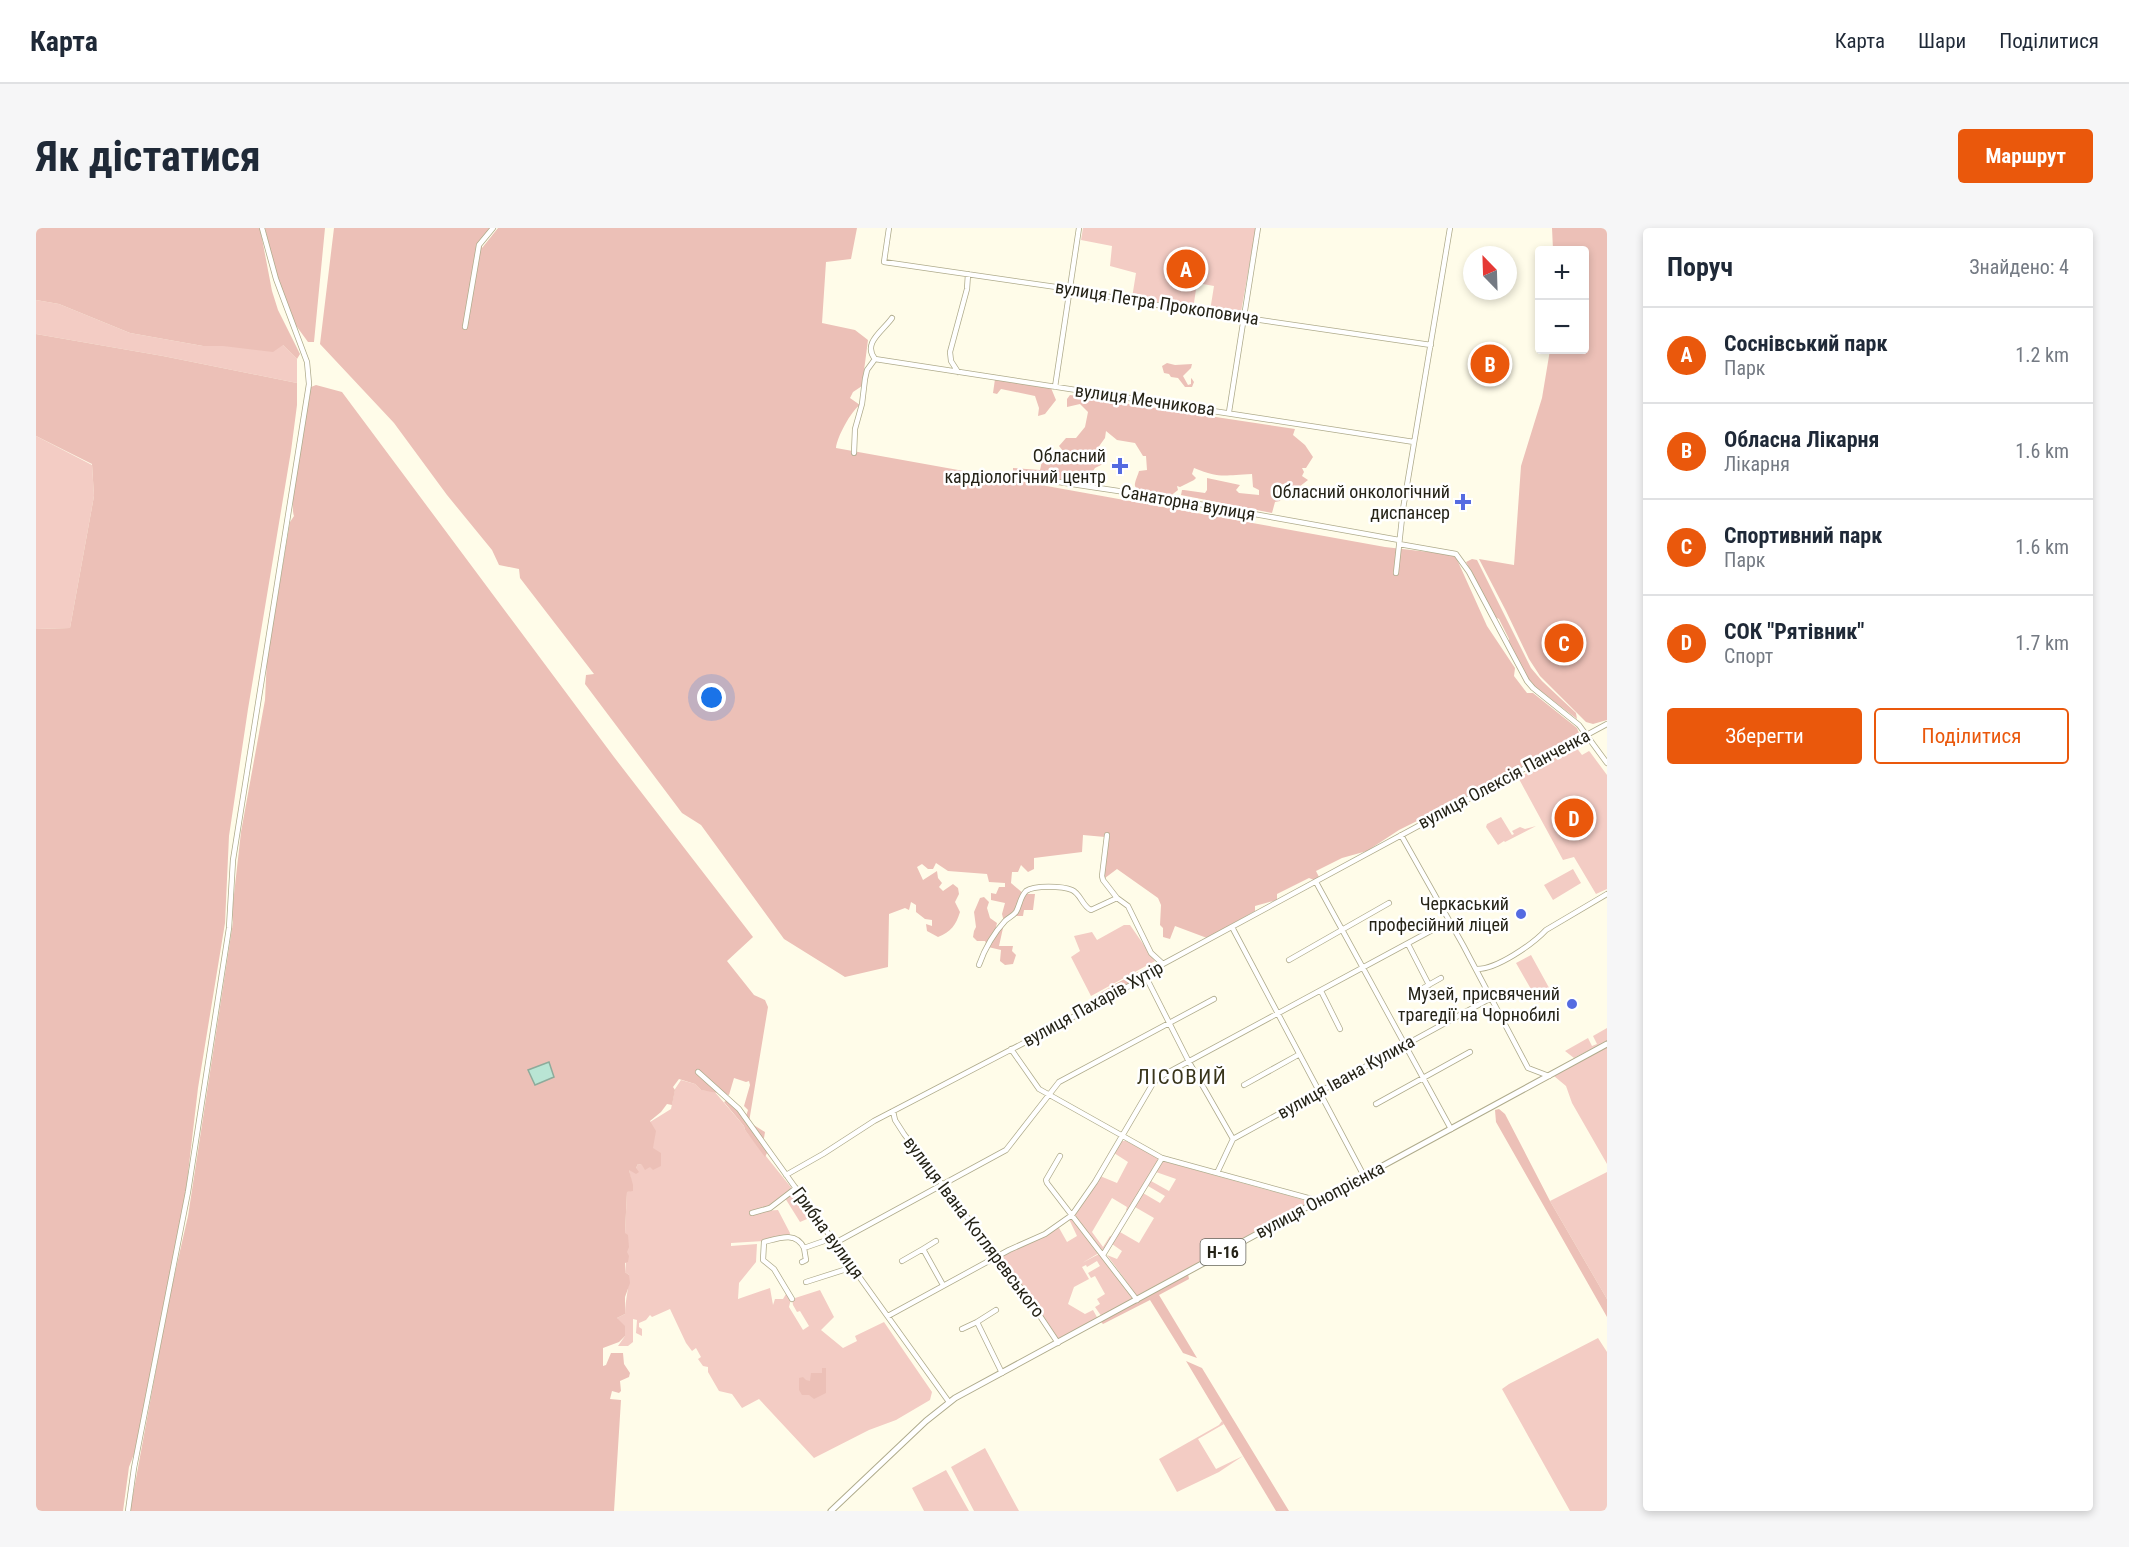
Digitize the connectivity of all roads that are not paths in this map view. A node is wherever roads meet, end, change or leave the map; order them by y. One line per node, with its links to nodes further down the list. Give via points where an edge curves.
1 (262, 228): 99 (street, via 307,362 309,384 233,860 229,928 193,1160)
2 (493, 228): 11 (street, via 479,245)
3 (889, 228): 7 (street, вулиця Петра Прокоповича, via 884,262)
4 (1079, 228): 8 (street)
5 (1258, 228): 10 (street)
6 (1450, 228): 12 (street)
7 (968, 274): 8 (street, вулиця Петра Прокоповича); 14 (street, via 950,351)
8 (1070, 289): 10 (street, вулиця Петра Прокоповича); 15 (street)
9 (892, 318): 13 (street, via 873,339 870,350)
10 (1245, 318): 12 (street, вулиця Петра Прокоповича); 16 (street)
11 (465, 327)
12 (1431, 345): 17 (street)
13 (875, 359): 14 (street, вулиця Мечникова); 18 (street, via 867,370)
14 (958, 372): 15 (street, вулиця Мечникова)
15 (1055, 387): 16 (street, вулиця Мечникова)
16 (1229, 412): 17 (street, вулиця Мечникова)
17 (1414, 442): 20 (street)
18 (854, 453)
19 (1012, 475): 20 (street, Санаторна вулиця, via 1161,497)
20 (1399, 542): 21 (street); 23 (street, Санаторна вулиця, via 1456,554 1528,684)
21 (1396, 573)
22 (1607, 724): 23 (street, вулиця Олексія Панченка)
23 (1586, 735): 24 (street); 26 (street, вулиця Олексія Панченка)
24 (1607, 763)
25 (1107, 835): 29 (street, via 1102,876)
26 (1401, 835): 27 (street, вулиця Пахарів Хутір); 31 (street)
27 (1316, 882): 32 (street, вулиця Пахарів Хутір); 33 (street)
28 (1607, 894): 39 (street, via 1513,954 1489,967)
29 (1117, 898): 36 (street, via 1128,906 1151,953); 37 (street, via 1091,910 1069,889 1028,889 1016,912 985,947)
30 (1389, 903): 33 (street)
31 (1449, 921): 34 (street); 39 (street)
32 (1232, 927): 36 (street, вулиця Пахарів Хутір); 47 (street)
33 (1343, 930): 35 (street); 38 (street)
34 (1407, 944): 38 (street); 42 (street)
35 (1289, 960)
36 (1164, 964): 40 (street, вулиця Пахарів Хутір)
37 (979, 965)
38 (1364, 968): 43 (street); 50 (street)
39 (1476, 969): 45 (street)
40 (1149, 975): 48 (street, via 1148,981); 52 (street, вулиця Пахарів Хутір)
41 (1441, 978): 42 (street)
42 (1429, 985): 44 (street)
43 (1321, 991): 47 (street); 49 (street)
44 (1416, 992)
45 (1491, 998): 50 (street, вулиця Івана Кулика); 57 (street, via 1528,1068)
46 (1214, 999): 48 (street)
47 (1277, 1014): 54 (street); 55 (street)
48 (1169, 1023): 55 (street); 61 (street, via 1064,1079)
49 (1340, 1029)
50 (1406, 1044): 58 (street); 60 (street, вулиця Івана Кулика)
51 (1607, 1044): 57 (main road, вулиця Онопрієнка / Н-16)
52 (1011, 1049): 61 (street, via 1037,1086); 63 (street, вулиця Пахарів Хутір)
53 (1470, 1052): 58 (street)
54 (1298, 1055): 59 (street); 60 (street)
55 (1189, 1062): 65 (street, via 1158,1078); 66 (street)
56 (698, 1072): 70 (street, Грибна вулиця, via 739,1109)
57 (1549, 1076): 64 (main road, вулиця Онопрієнка / Н-16)
58 (1423, 1077): 62 (street); 64 (street)
59 (1244, 1085)
60 (1318, 1092): 66 (street, вулиця Івана Кулика); 71 (street)
61 (1050, 1093): 65 (street); 72 (street, via 1007,1149)
62 (1376, 1104)
63 (893, 1111): 70 (street, вулиця Пахарів Хутір); 72 (street, вулиця Івана Котляревського, via 904,1134)
64 (1451, 1129): 71 (main road, вулиця Онопрієнка / Н-16)
65 (1122, 1136): 68 (street); 76 (street)
66 (1233, 1139): 69 (street)
67 (1060, 1156): 76 (street, via 1046,1180)
68 (1162, 1158): 69 (street); 82 (street)
69 (1217, 1173): 74 (street)
70 (786, 1175): 73 (street, Грибна вулиця)
71 (1364, 1176): 74 (main road, вулиця Онопрієнка / Н-16)
72 (945, 1185): 79 (street); 83 (street, вулиця Івана Котляревського)
73 (796, 1188): 75 (street, via 770,1208); 77 (street, Грибна вулиця)
74 (1319, 1201): 90 (main road, вулиця Онопрієнка / Н-16)
75 (752, 1213)
76 (1072, 1215): 82 (street); 83 (street, via 1045,1234)
77 (828, 1237): 79 (street, Грибна вулиця); 80 (street)
78 (936, 1241): 81 (street)
79 (834, 1242): 86 (street, Грибна вулиця)
80 (804, 1248): 85 (street, via 806,1260); 89 (street, via 794,1237 764,1242 763,1261 774,1269)
81 (923, 1249): 84 (street); 88 (street)
82 (1103, 1255): 90 (street)
83 (998, 1257): 88 (street); 95 (street, вулиця Івана Котляревського)
84 (902, 1261)
85 (802, 1262)
86 (853, 1267): 87 (street); 92 (street, Грибна вулиця)
87 (806, 1282)
88 (943, 1285): 92 (street)
89 (792, 1299)
90 (1137, 1300): 95 (main road, вулиця Онопрієнка / Н-16)
91 (996, 1310): 93 (street)
92 (888, 1316): 97 (street, Грибна вулиця)
93 (977, 1322): 94 (street); 96 (street)
94 (962, 1329)
95 (1058, 1343): 96 (main road, вулиця Онопрієнка / Н-16)
96 (1002, 1373): 97 (main road, вулиця Онопрієнка / Н-16)
97 (949, 1402): 98 (main road, вулиця Онопрієнка / Н-16)
98 (832, 1510)
99 (128, 1511)

